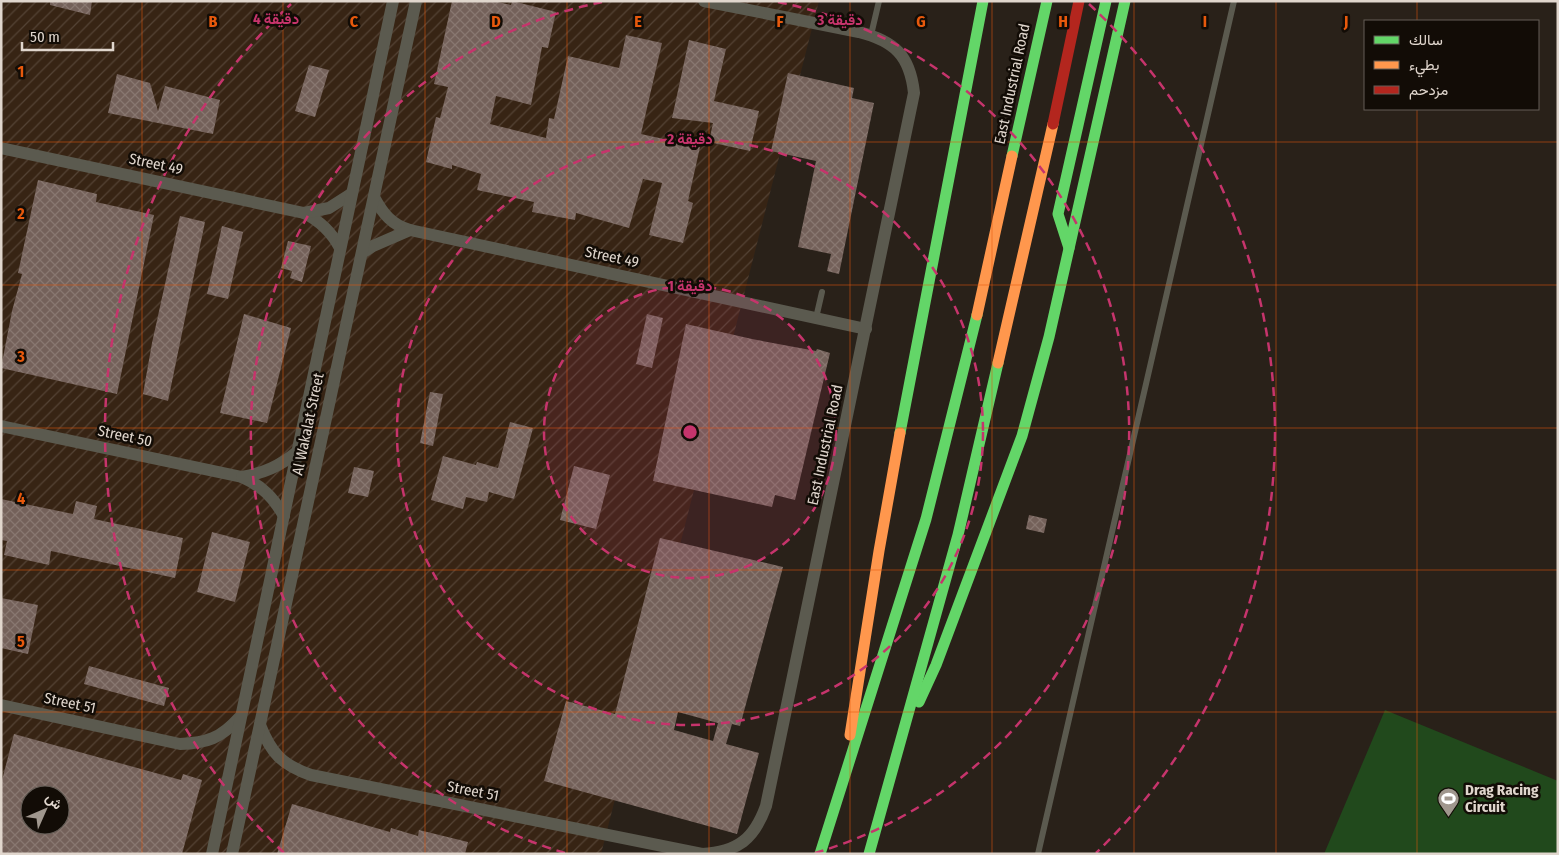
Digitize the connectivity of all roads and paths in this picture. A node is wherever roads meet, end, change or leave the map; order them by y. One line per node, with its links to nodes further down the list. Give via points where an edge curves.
1 (393, 1): 13 (street, Al Wakalat Street)
2 (416, 1): 14 (street, Al Wakalat Street)
3 (704, 1): 11 (street, East Industrial Road)
4 (878, 1): 11 (lane)
5 (983, 1): 31 (main road, East Industrial Road, via 910,381)
6 (1046, 1): 31 (main road, East Industrial Road, via 968,356 926,519)
7 (1079, 1): 30 (main road, via 1034,215 958,535)
8 (1106, 1): 18 (main road, via 1058,214)
9 (1125, 1): 18 (main road)
10 (1234, 1): 37 (lane)
11 (865, 34): 22 (street, East Industrial Road, via 883,40 902,56 913,80 914,93)
12 (1, 148): 15 (street, Street 49)
13 (351, 194): 15 (street, Street 49, via 329,208); 17 (street, Al Wakalat Street)
14 (374, 197): 16 (street, Street 49, via 389,220); 19 (street, Al Wakalat Street)
15 (304, 213): 17 (street, Street 49, via 325,227)
16 (410, 230): 19 (street); 21 (street, Street 49)
17 (340, 248): 24 (street, Al Wakalat Street)
18 (1069, 248): 30 (main road, via 1022,436 936,665)
19 (362, 253): 29 (street, Al Wakalat Street)
20 (822, 292): 21 (lane)
21 (816, 318): 22 (street, Street 49)
22 (866, 329): 34 (street, East Industrial Road, via 766,806 760,822 743,842 720,853)
23 (1, 426): 25 (street, Street 50)
24 (297, 452): 25 (street, Street 50, via 272,470); 26 (street, Al Wakalat Street)
25 (242, 477): 26 (street, Street 50, via 267,492)
26 (284, 516): 28 (street, Al Wakalat Street)
27 (1, 705): 28 (street, Street 51, via 180,744 197,744 214,738)
28 (241, 716): 32 (street, Al Wakalat Street)
29 (260, 725): 33 (street, Al Wakalat Street); 34 (street, Street 51, via 278,757 311,775)
30 (898, 746): 36 (main road)
31 (843, 780): 35 (main road, East Industrial Road)
32 (212, 854)
33 (232, 854)
34 (702, 854)
35 (820, 854)
36 (869, 854)
37 (1038, 854)

